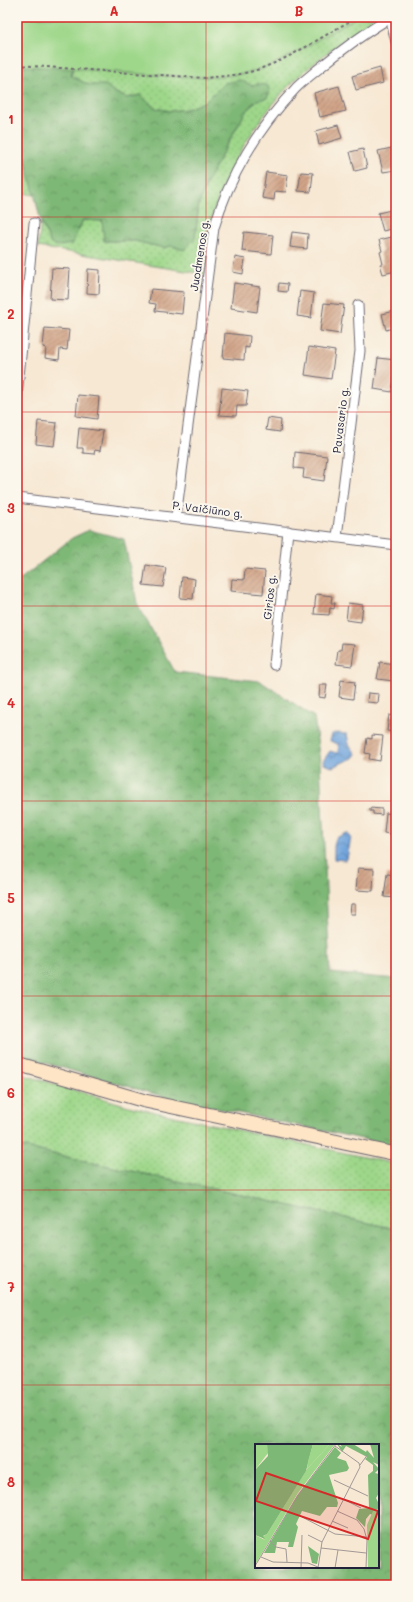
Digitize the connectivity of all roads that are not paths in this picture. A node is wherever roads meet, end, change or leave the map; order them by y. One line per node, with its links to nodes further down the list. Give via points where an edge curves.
1 (391, 17): 2 (street); 7 (street, Juodmenos g., via 359,37 297,87 249,150 221,204 214,228)
2 (396, 42)
3 (34, 223): 5 (street)
4 (358, 305): 9 (street, Pavasario g., via 360,351)
5 (17, 397)
6 (17, 498): 7 (street, P. Vaičiūno g.)
7 (176, 517): 8 (street, P. Vaičiūno g.)
8 (288, 531): 9 (street, P. Vaičiūno g.); 11 (street, Girios g.)
9 (337, 537): 10 (street, P. Vaičiūno g.)
10 (396, 545)
11 (274, 665)
12 (17, 1064): 13 (main road, via 145,1101)
13 (396, 1154)

